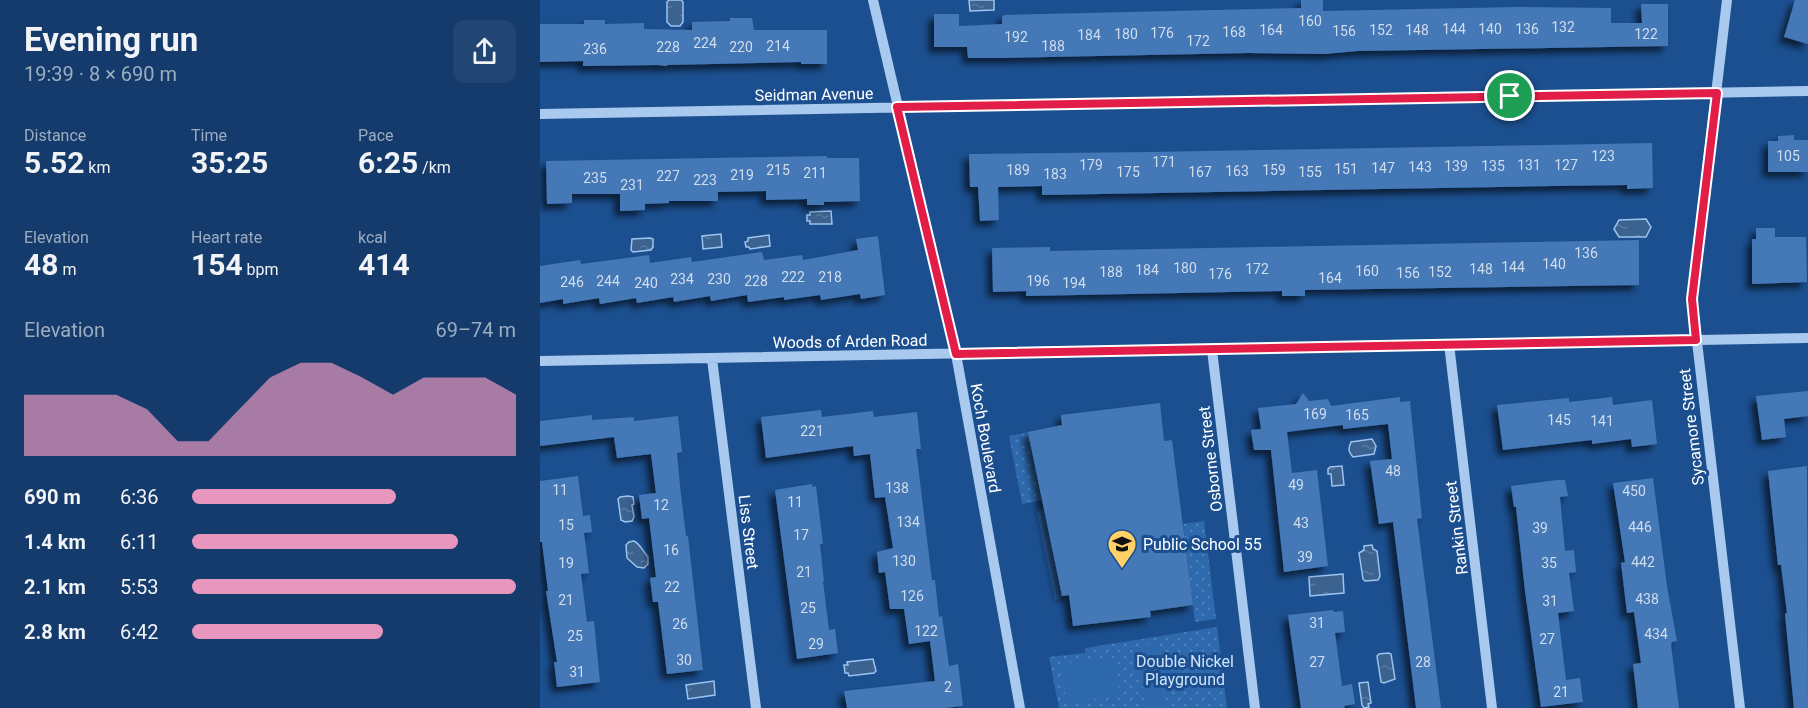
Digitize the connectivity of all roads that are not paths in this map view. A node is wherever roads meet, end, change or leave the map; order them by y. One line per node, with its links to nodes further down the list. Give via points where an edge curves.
1 (873, 0): 5 (street, Koch Boulevard)
2 (1727, 0): 4 (street, Sycamore Street)
3 (1808, 92): 4 (street, Seidman Avenue)
4 (1717, 93): 5 (street, Seidman Avenue); 8 (street, Sycamore Street, via 1692,299)
5 (897, 107): 6 (street, Seidman Avenue); 11 (street, Koch Boulevard)
6 (540, 114)
7 (1808, 338): 8 (street, Woods of Arden Road)
8 (1696, 340): 9 (street, Woods of Arden Road); 18 (street, Sycamore Street)
9 (1449, 344): 10 (street, Woods of Arden Road); 17 (street, Rankin Street)
10 (1212, 350): 11 (street, Woods of Arden Road); 16 (street, Osborne Street)
11 (956, 354): 12 (street, Woods of Arden Road); 15 (street, Koch Boulevard)
12 (712, 359): 13 (street, Woods of Arden Road); 14 (street, Liss Street)
13 (540, 361)
14 (756, 708)
15 (1020, 708)
16 (1255, 708)
17 (1492, 708)
18 (1740, 708)

